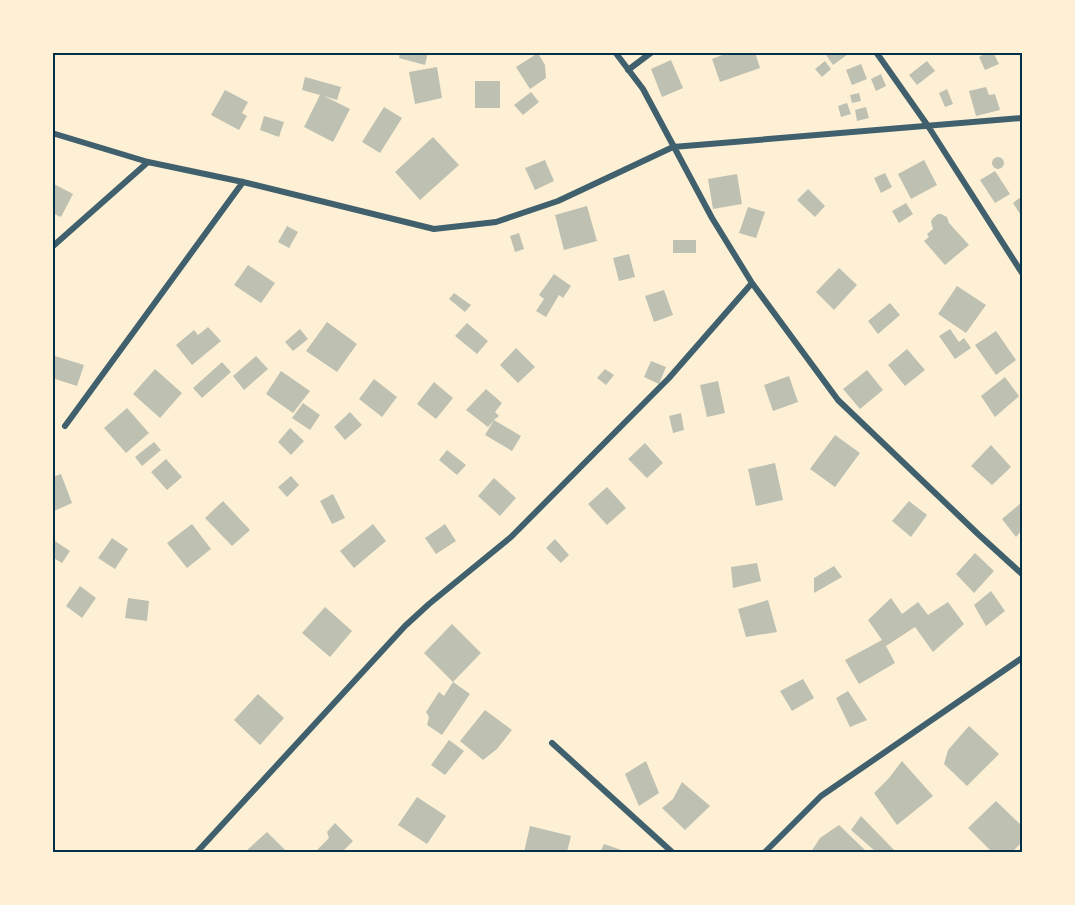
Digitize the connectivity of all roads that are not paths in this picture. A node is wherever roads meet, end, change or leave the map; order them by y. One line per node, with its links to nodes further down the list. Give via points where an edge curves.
1 (615, 52): 4 (street)
2 (652, 52): 4 (street)
3 (876, 52): 6 (street)
4 (628, 70): 8 (street, via 643,89)
5 (1023, 118): 6 (street)
6 (928, 126): 8 (street); 12 (street)
7 (52, 133): 9 (street)
8 (673, 147): 10 (street, via 547,205 496,222 434,229); 13 (street)
9 (148, 162): 10 (street); 11 (street)
10 (243, 182): 14 (street)
11 (52, 247)
12 (1023, 273)
13 (752, 283): 15 (street, via 838,400); 18 (street, via 669,378 511,537 405,626)
14 (65, 426)
15 (1023, 574)
16 (1023, 658): 20 (street, via 821,796)
17 (552, 743): 19 (street)
18 (197, 852)
19 (672, 852)
20 (765, 852)

